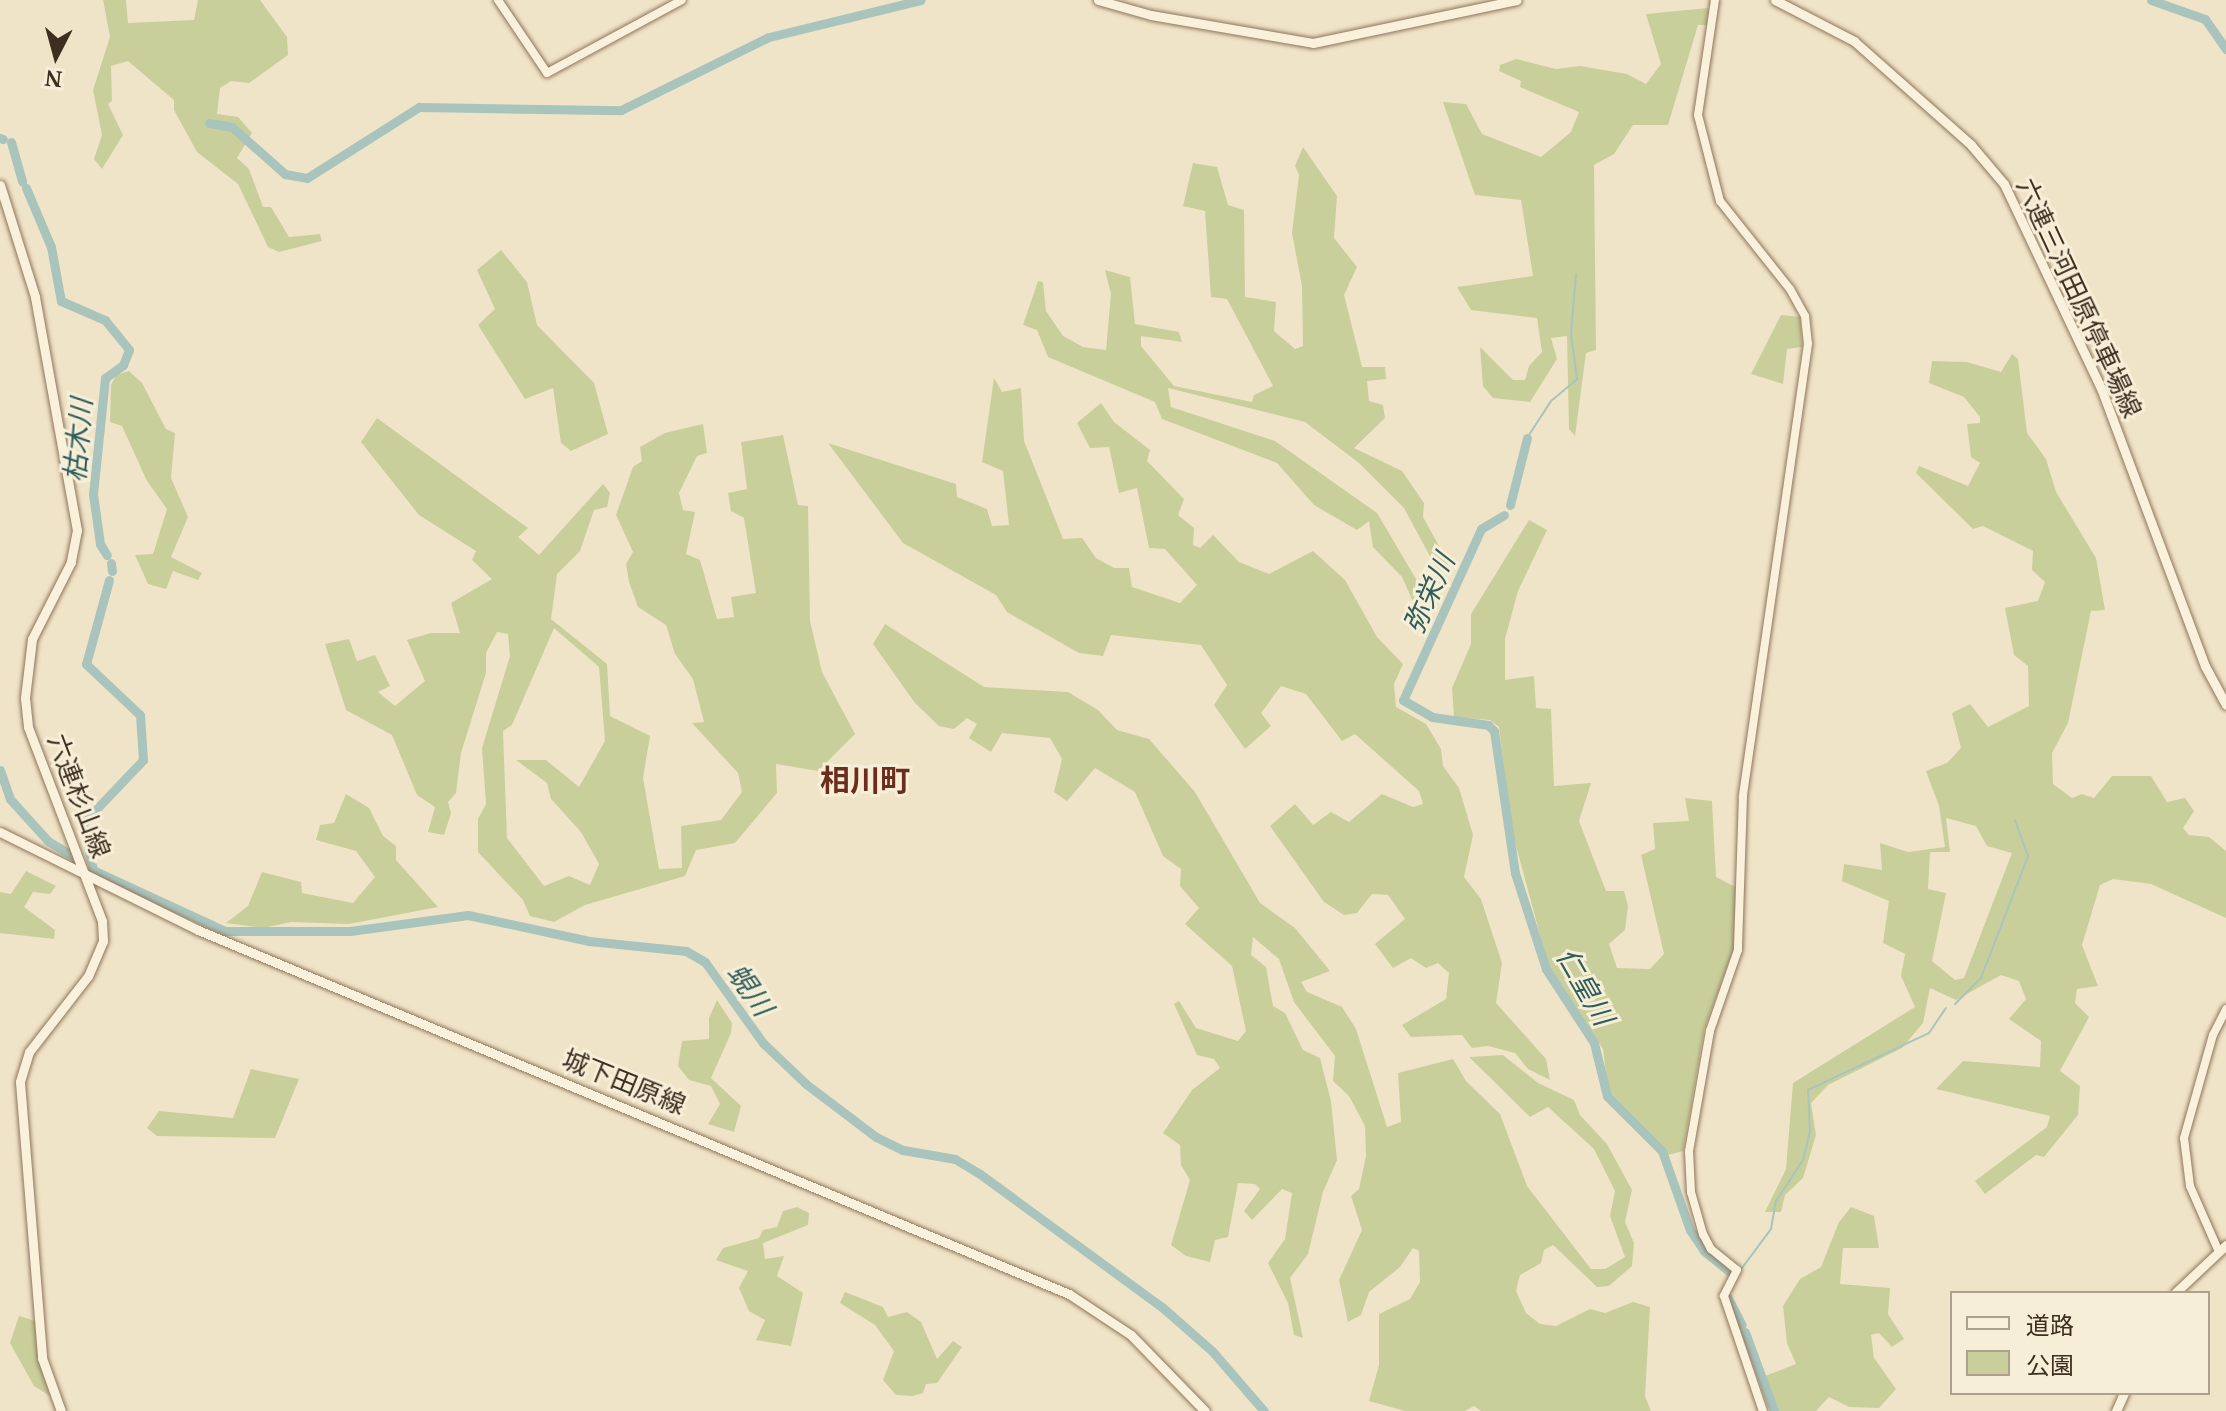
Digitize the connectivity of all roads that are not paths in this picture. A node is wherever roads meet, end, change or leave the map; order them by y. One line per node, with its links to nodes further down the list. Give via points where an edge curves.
1 (498, 0): 2 (street, via 547,73)
2 (682, 0)
3 (1098, 0): 4 (main road, via 1151,15 1313,43)
4 (1517, 0)
5 (1715, 0): 16 (street, via 1698,115 1720,201 1790,289 1805,316 1808,344 1743,796 1740,939 1710,1031 1689,1151 1691,1192 1703,1234 1711,1249 1737,1270 1724,1296)
6 (1775, 0): 8 (main road, 六連三河田原停車場線, via 1854,41 1971,145 2004,184 2101,388 2205,666)
7 (0, 185): 10 (main road, 六連杉山線, via 35,297 77,530 71,562 32,639 25,698 28,727)
8 (2226, 705)
9 (0, 832): 10 (main road, 城下田原線)
10 (86, 876): 14 (main road, 六連杉山線, via 102,921 99,958 29,1052 20,1082 42,1358); 15 (main road, 城下田原線, via 1069,1294 1131,1335)
11 (2226, 1009): 12 (street, via 2213,1035 2184,1138 2190,1186)
12 (2222, 1248): 13 (main road)
13 (2177, 1291)
14 (61, 1411)
15 (1205, 1411)
16 (1763, 1411)

